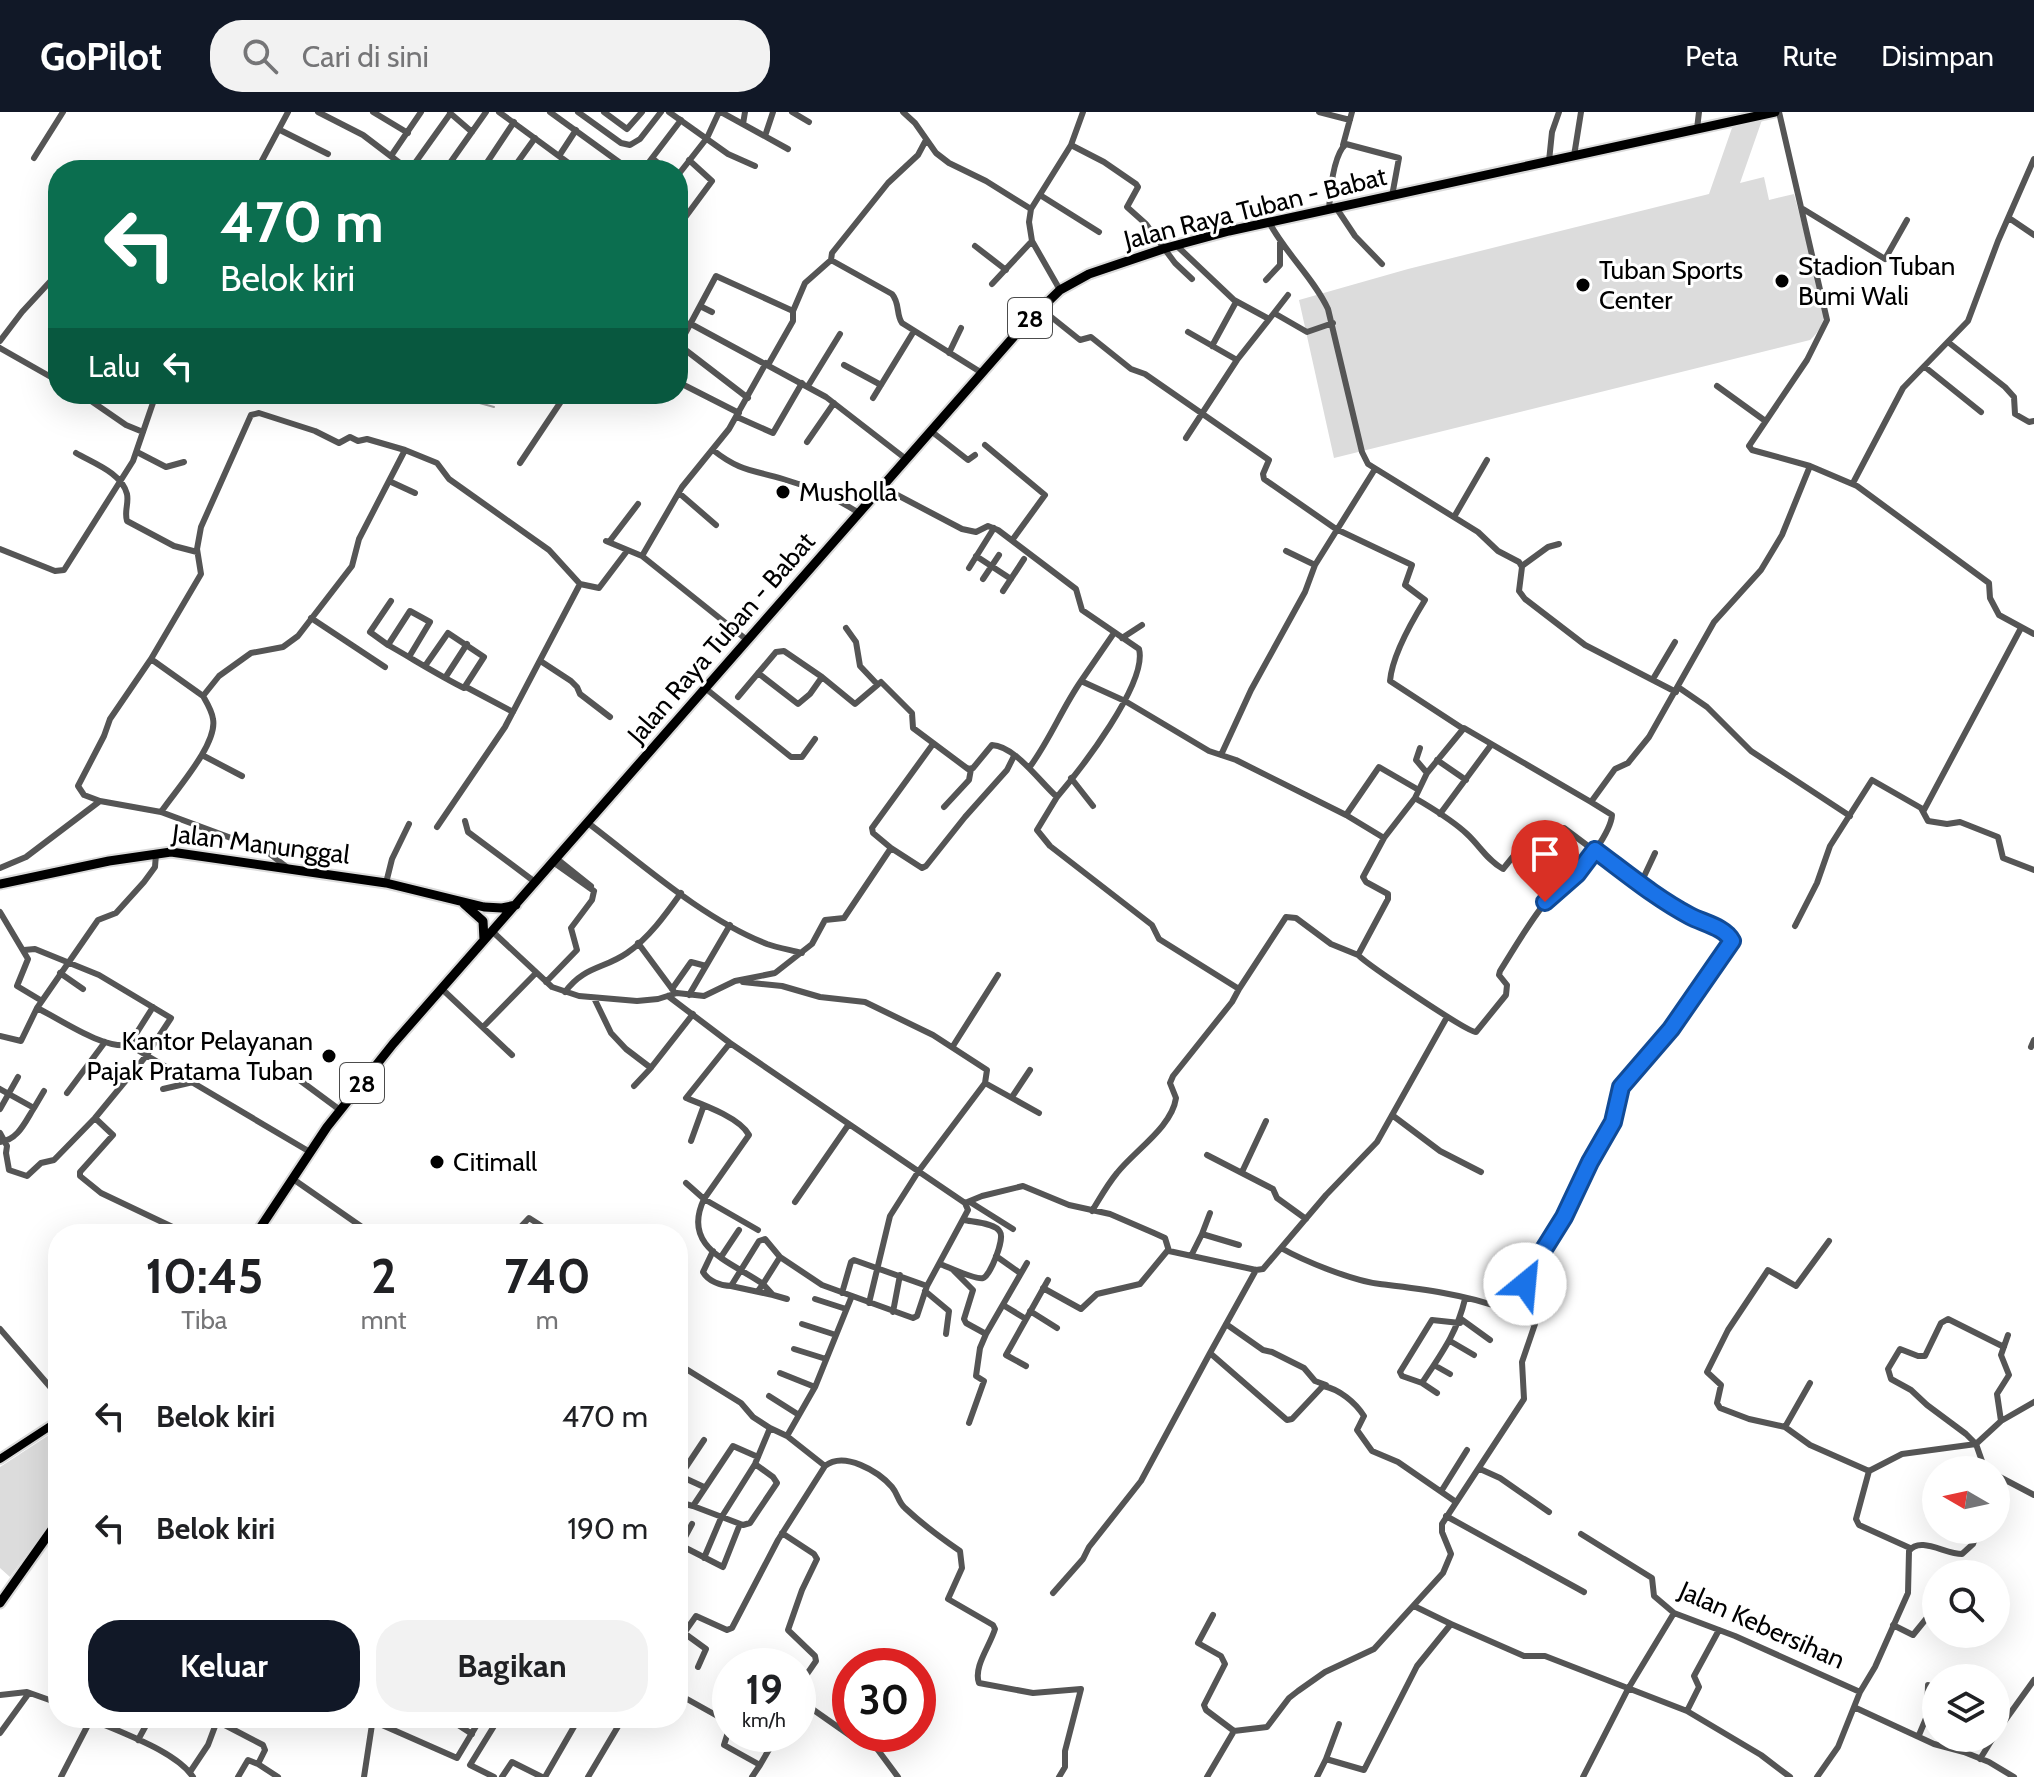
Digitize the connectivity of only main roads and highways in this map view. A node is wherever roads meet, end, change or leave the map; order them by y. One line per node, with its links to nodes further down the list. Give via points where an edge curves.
1 (1777, 112): 4 (highway, Jalan Raya Tuban - Babat / 28, via 1269,222 1171,247 1089,274 1060,290)
2 (0, 884): 3 (highway, Jalan Manunggal, via 179,852 386,883)
3 (457, 900): 4 (highway, Jalan Manunggal, via 497,908); 5 (highway, via 483,921)
4 (516, 905): 5 (highway, Jalan Raya Tuban - Babat / 28)
5 (483, 943): 6 (highway, 28, via 340,1110)
6 (263, 1224)
7 (48, 1428): 8 (main road)
8 (0, 1459)
9 (48, 1535): 10 (highway)
10 (0, 1603)

